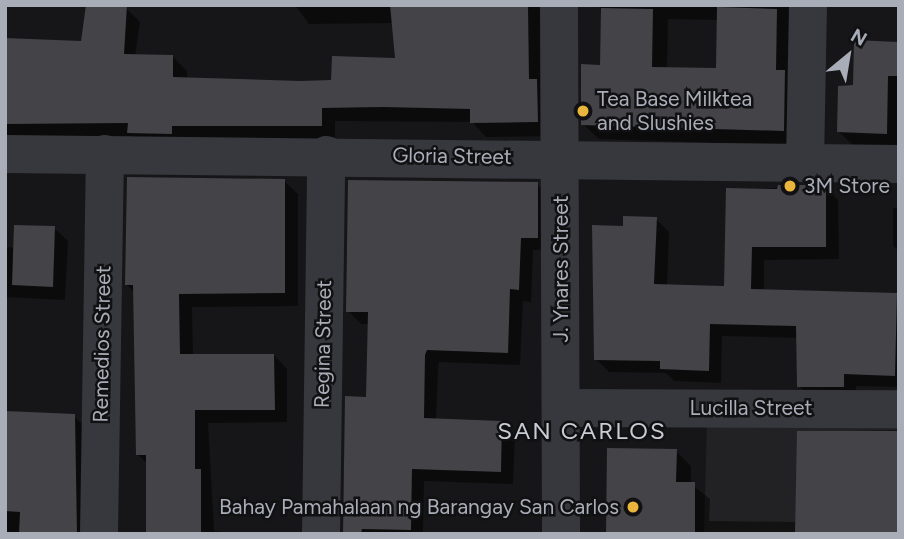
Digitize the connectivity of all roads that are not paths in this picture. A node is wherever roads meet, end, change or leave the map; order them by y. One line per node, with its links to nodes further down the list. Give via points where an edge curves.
1 (559, 5): 6 (street, J. Ynares Street)
2 (808, 5): 7 (street)
3 (5, 154): 4 (street, Gloria Street)
4 (105, 154): 5 (street, Gloria Street); 11 (street, Remedios Street)
5 (326, 155): 6 (street, Gloria Street); 12 (street, Regina Street)
6 (560, 157): 7 (street, Gloria Street); 9 (street, J. Ynares Street)
7 (805, 162): 8 (street, Gloria Street)
8 (899, 164)
9 (561, 408): 10 (street, Lucilla Street); 13 (street, J. Ynares Street)
10 (899, 409)
11 (99, 534)
12 (321, 534)
13 (561, 534)

